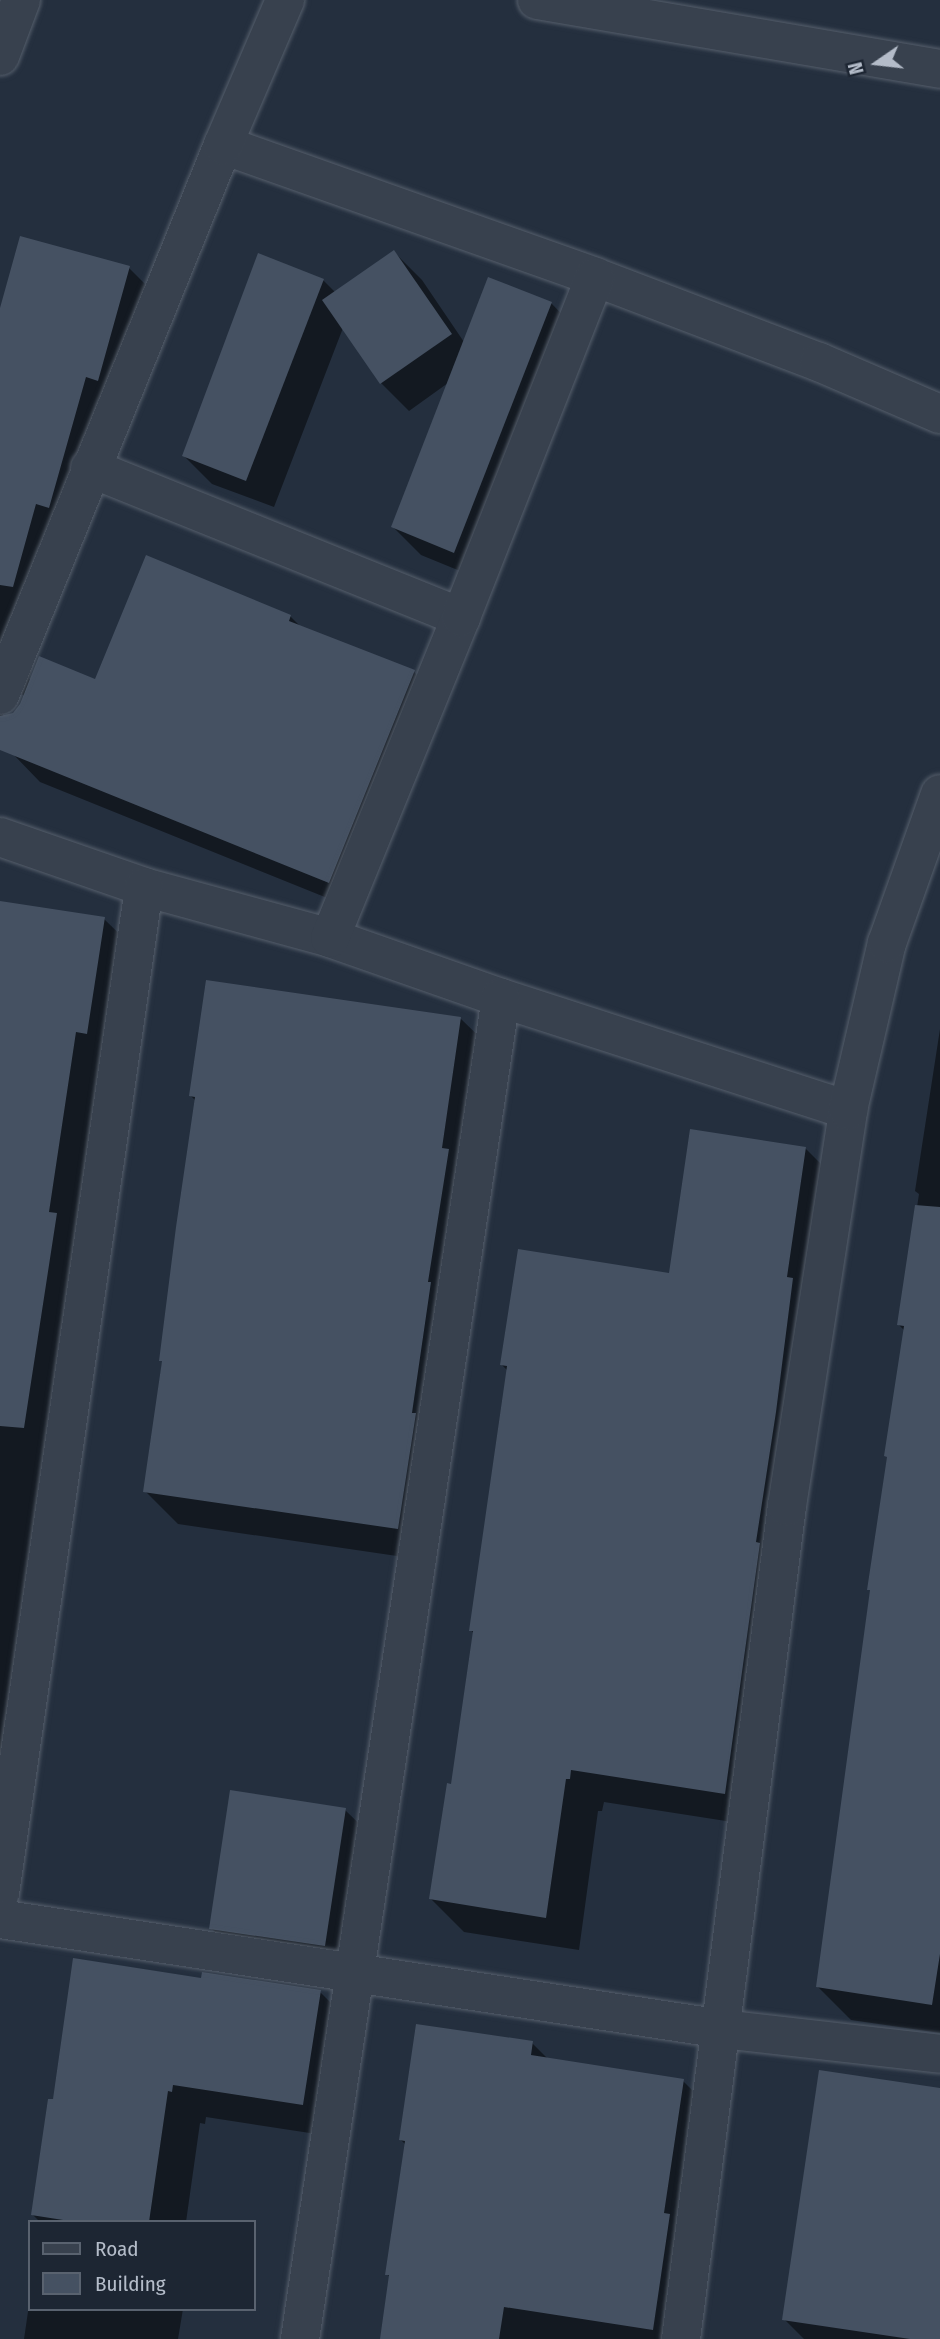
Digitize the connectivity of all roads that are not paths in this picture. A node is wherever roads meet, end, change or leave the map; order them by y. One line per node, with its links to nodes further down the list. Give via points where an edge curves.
1 (21, 0): 4 (street)
2 (285, 0): 6 (street)
3 (537, 0): 5 (street)
4 (0, 56)
5 (940, 69)
6 (223, 145): 7 (street); 9 (street)
7 (595, 277): 8 (street, via 819,362); 10 (street)
8 (940, 414)
9 (90, 467): 10 (street); 11 (street)
10 (461, 617): 15 (street)
11 (0, 695)
12 (940, 794): 17 (street, via 887,943)
13 (0, 837): 14 (street)
14 (144, 887): 15 (street); 18 (street)
15 (330, 938): 16 (street)
16 (501, 998): 17 (street); 20 (street)
17 (848, 1110): 21 (street, via 787,1506)
18 (0, 1893)
19 (0, 1919): 20 (street)
20 (352, 1975): 21 (street); 23 (street)
21 (722, 2029): 22 (street); 24 (street)
22 (940, 2054)
23 (300, 2339)
24 (681, 2339)

